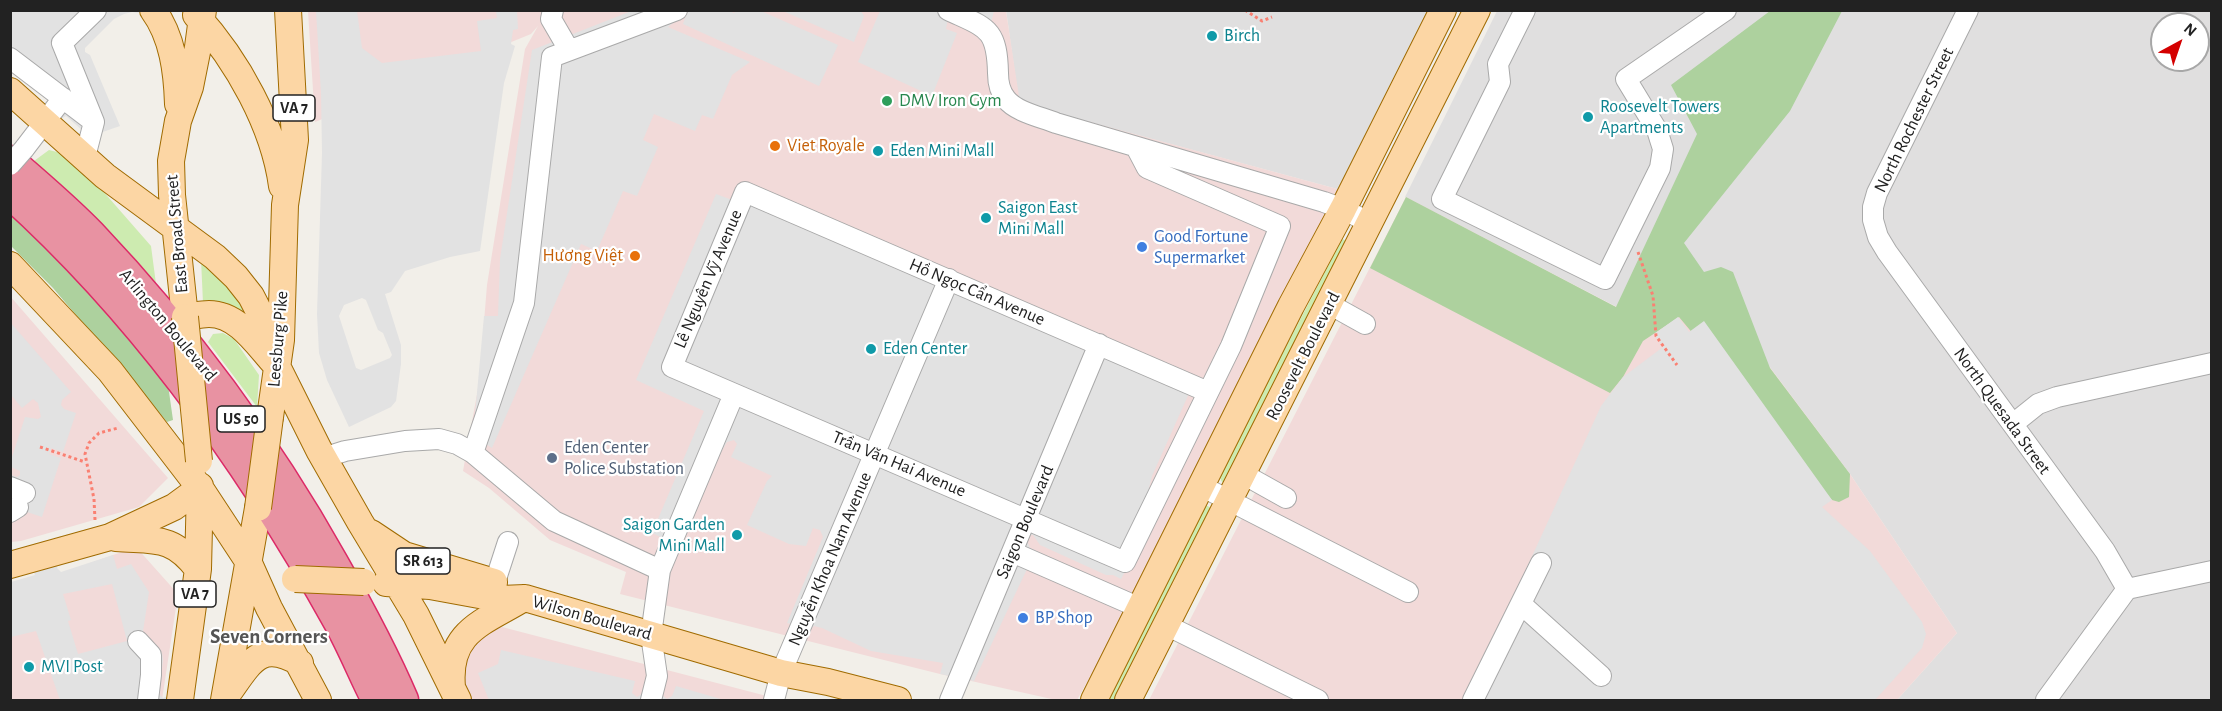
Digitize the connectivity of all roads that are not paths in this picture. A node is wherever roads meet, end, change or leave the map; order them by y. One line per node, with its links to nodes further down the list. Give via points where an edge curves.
1 (96, 10): 19 (street, via 62,43)
2 (153, 10): 17 (main road, via 172,52)
3 (288, 10): 25 (main road, Leesburg Pike / VA 7, via 295,140)
4 (553, 10): 13 (street, via 551,19)
5 (677, 10): 13 (street)
6 (948, 10): 20 (street, via 992,35 998,55 998,83 1005,99 1015,107)
7 (1443, 10): 26 (main road, Roosevelt Boulevard)
8 (1477, 10): 27 (main road, Roosevelt Boulevard)
9 (1525, 10): 10 (street, via 1498,64 1500,82 1442,199 1605,279 1660,168 1663,149 1657,130 1626,79)
10 (1726, 10)
11 (1968, 10): 29 (street, North Rochester Street, via 1877,193 1873,213)
12 (199, 14): 17 (main road, East Broad Street / VA 7, via 190,87); 25 (main road, via 232,61 256,105 273,147)
13 (569, 50): 44 (street, via 552,57 524,303)
14 (10, 58): 16 (street)
15 (10, 91): 18 (main road)
16 (63, 98): 18 (street); 19 (street)
17 (178, 121): 28 (main road, East Broad Street / VA 7, via 171,161)
18 (47, 122): 21 (main road); 22 (street)
19 (94, 122): 21 (street)
20 (1136, 147): 26 (street); 41 (street, via 1147,168 1280,226)
21 (85, 157): 28 (main road)
22 (15, 158): 82 (highway, Arlington Boulevard / US 50, via 183,339 228,399 299,503 362,613)
23 (745, 192): 31 (street, Hồ Ngọc Cẩn Avenue); 39 (street, Lê Nguyên Vỹ Avenue)
24 (10, 193): 81 (highway, Arlington Boulevard / US 50, via 77,257 218,428 286,530 340,624)
25 (285, 205): 40 (main road, Leesburg Pike / VA 7)
26 (1344, 208): 27 (street); 48 (main road, Roosevelt Boulevard)
27 (1370, 223): 34 (main road, Roosevelt Boulevard)
28 (176, 228): 35 (main road, East Broad Street / VA 7); 40 (main road, via 215,257 251,296 268,329)
29 (1877, 233): 43 (street, North Quesada Street)
30 (10, 265): 33 (main road)
31 (949, 279): 37 (street, Hồ Ngọc Cẩn Avenue); 45 (street, Nguyễn Khoa Nam Avenue)
32 (10, 287): 33 (street)
33 (36, 291): 49 (main road, via 110,371)
34 (1329, 304): 36 (street); 47 (main road, Roosevelt Boulevard)
35 (185, 317): 40 (main road, via 227,317); 49 (main road, VA 7, bridge)
36 (1365, 324)
37 (1099, 344): 41 (street, Hồ Ngọc Cẩn Avenue); 52 (street, Saigon Boulevard)
38 (2211, 363): 43 (street, via 2057,397 2038,404)
39 (672, 367): 42 (street, Trần Văn Hai Avenue)
40 (278, 368): 46 (main road); 57 (main road, Leesburg Pike / VA 7, bridge)
41 (1208, 392): 52 (street, Trần Văn Hai Avenue, via 1125,562)
42 (734, 394): 45 (street, Trần Văn Hai Avenue); 61 (street)
43 (2013, 424): 65 (street, North Quesada Street, via 2105,551)
44 (473, 453): 46 (street, via 449,441 425,439); 61 (street, via 554,521)
45 (875, 454): 52 (street, Trần Văn Hai Avenue); 74 (street, Nguyễn Khoa Nam Avenue)
46 (323, 458): 53 (main road)
47 (1243, 474): 50 (street); 51 (main road, Roosevelt Boulevard)
48 (1201, 486): 51 (street); 69 (main road, Roosevelt Boulevard)
49 (200, 488): 54 (main road, via 174,507); 57 (main road); 60 (main road, VA 7)
50 (1286, 498)
51 (1230, 501): 66 (street); 70 (main road, Roosevelt Boulevard)
52 (1026, 519): 56 (street, Saigon Boulevard)
53 (360, 522): 63 (main road, SR 613, via 404,555); 64 (main road)
54 (103, 530): 59 (main road); 60 (main road, via 170,543)
55 (508, 542): 63 (street)
56 (1012, 552): 69 (street); 86 (street, Saigon Boulevard)
57 (248, 561): 64 (main road, Wilson Boulevard / SR 613, bridge, via 274,575 295,579); 73 (main road); 79 (main road, Leesburg Pike / VA 7)
58 (1541, 563): 68 (street)
59 (10, 565)
60 (198, 569): 78 (main road, VA 7)
61 (660, 570): 71 (street)
62 (2211, 571): 65 (street)
63 (495, 582): 67 (main road, SR 613)
64 (398, 584): 67 (main road, Wilson Boulevard / SR 613); 76 (main road)
65 (2127, 589): 91 (street)
66 (1408, 592)
67 (525, 598): 71 (main road, Wilson Boulevard / SR 613); 76 (main road, via 464,636 452,663)
68 (1521, 604): 75 (street); 90 (street)
69 (1140, 608): 87 (main road, Roosevelt Boulevard)
70 (1166, 625): 88 (main road, Roosevelt Boulevard); 89 (street)
71 (651, 635): 74 (main road, Wilson Boulevard / SR 613); 83 (street, via 657,676)
72 (138, 641): 77 (street, via 150,655)
73 (300, 663): 79 (main road, via 273,652 255,657); 80 (main road)
74 (782, 673): 84 (street, Nguyễn Khoa Nam Avenue); 85 (main road, Wilson Boulevard / SR 613)
75 (1600, 676)
76 (455, 694)
77 (148, 700)
78 (180, 700)
79 (224, 700)
80 (318, 700)
81 (376, 700)
82 (403, 700)
83 (651, 700)
84 (774, 700)
85 (898, 700)
86 (950, 700)
87 (1094, 700)
88 (1128, 700)
89 (1318, 700)
90 (1473, 700)
91 (2046, 700)

